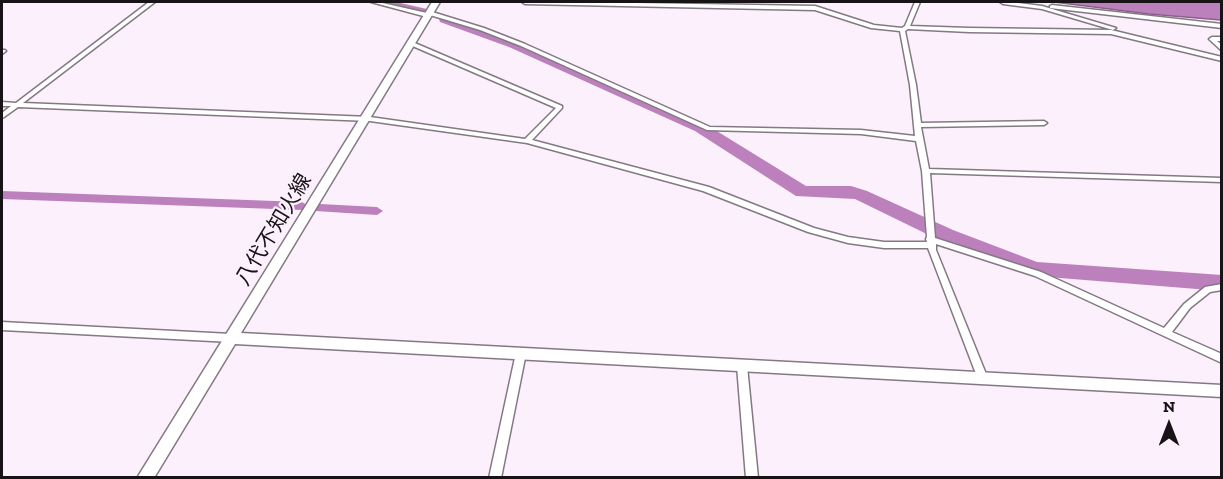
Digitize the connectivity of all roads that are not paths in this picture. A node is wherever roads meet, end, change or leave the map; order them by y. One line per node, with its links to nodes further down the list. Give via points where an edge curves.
1 (152, 2): 16 (street)
2 (374, 2): 7 (street)
3 (525, 2): 9 (street, via 815,8 873,27)
4 (918, 2): 9 (street)
5 (1003, 2): 13 (street, via 1042,8)
6 (1018, 2): 8 (street)
7 (431, 10): 11 (street, 八代不知火線); 21 (street, via 523,45 709,129 861,132)
8 (1221, 26)
9 (904, 28): 14 (street, via 1111,32); 20 (street)
10 (1221, 39): 12 (street, via 1212,39)
11 (410, 43): 18 (street, 八代不知火線); 22 (street, via 560,107)
12 (1221, 49)
13 (1221, 54)
14 (1221, 59)
15 (2, 104): 16 (street)
16 (16, 105): 17 (street); 18 (street)
17 (2, 116)
18 (364, 118): 22 (street); 29 (street, 八代不知火線)
19 (1044, 123): 20 (street)
20 (918, 124): 21 (street)
21 (919, 139): 23 (street)
22 (527, 141): 25 (street, via 706,189 811,230 848,240 884,245)
23 (926, 171): 24 (street); 25 (street)
24 (1221, 180)
25 (930, 239): 28 (street, via 1038,274); 33 (street)
26 (1221, 287): 28 (street, via 1208,289 1187,306)
27 (2, 326): 29 (street)
28 (1166, 333): 31 (street)
29 (231, 338): 30 (street); 35 (street, 八代不知火線)
30 (522, 354): 32 (street); 36 (street)
31 (1221, 359)
32 (742, 366): 33 (street); 37 (street)
33 (983, 379): 34 (street)
34 (1221, 392)
35 (145, 477)
36 (495, 477)
37 (752, 477)

